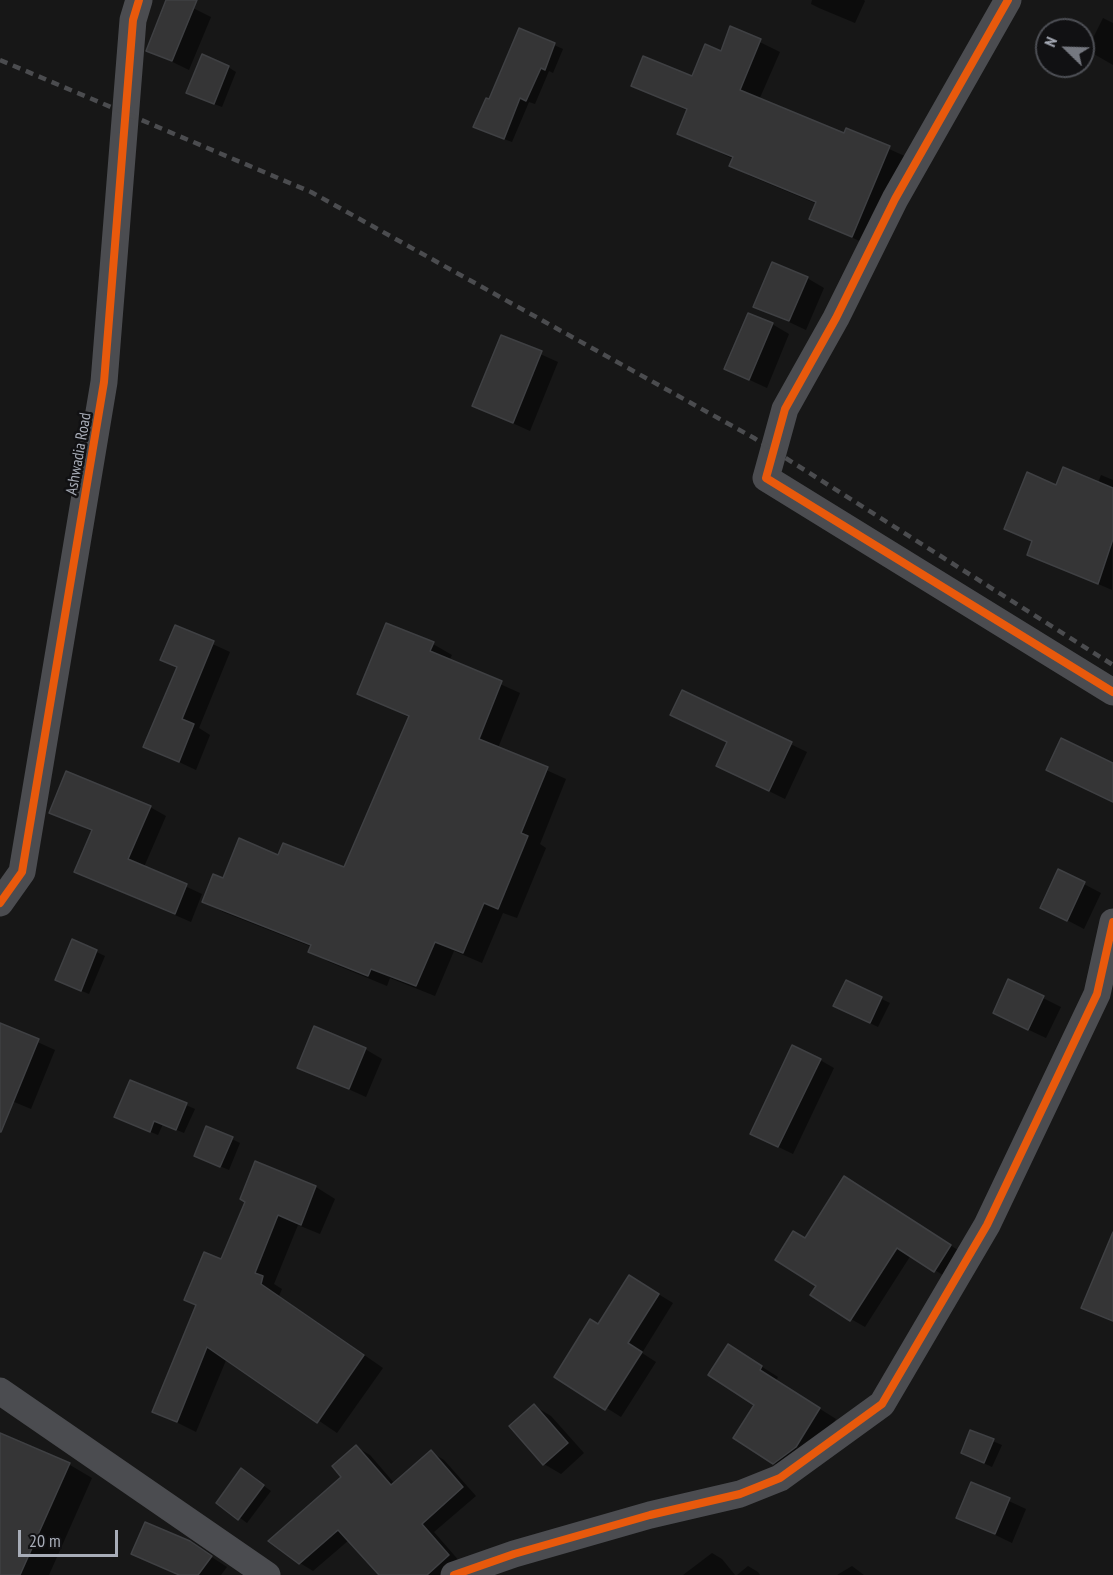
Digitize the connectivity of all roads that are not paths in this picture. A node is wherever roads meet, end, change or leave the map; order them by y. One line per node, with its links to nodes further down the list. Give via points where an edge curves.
1 (139, 0): 4 (street, Ashwadia Road, via 133,20 104,382 22,872)
2 (1008, 0): 3 (street, via 895,199 785,409 766,478)
3 (1113, 692)
4 (0, 903)
5 (1113, 922): 8 (street, via 1097,994 992,1214 882,1404 780,1478 740,1494 650,1515)
6 (0, 1391): 7 (street)
7 (267, 1575)
8 (454, 1575)

